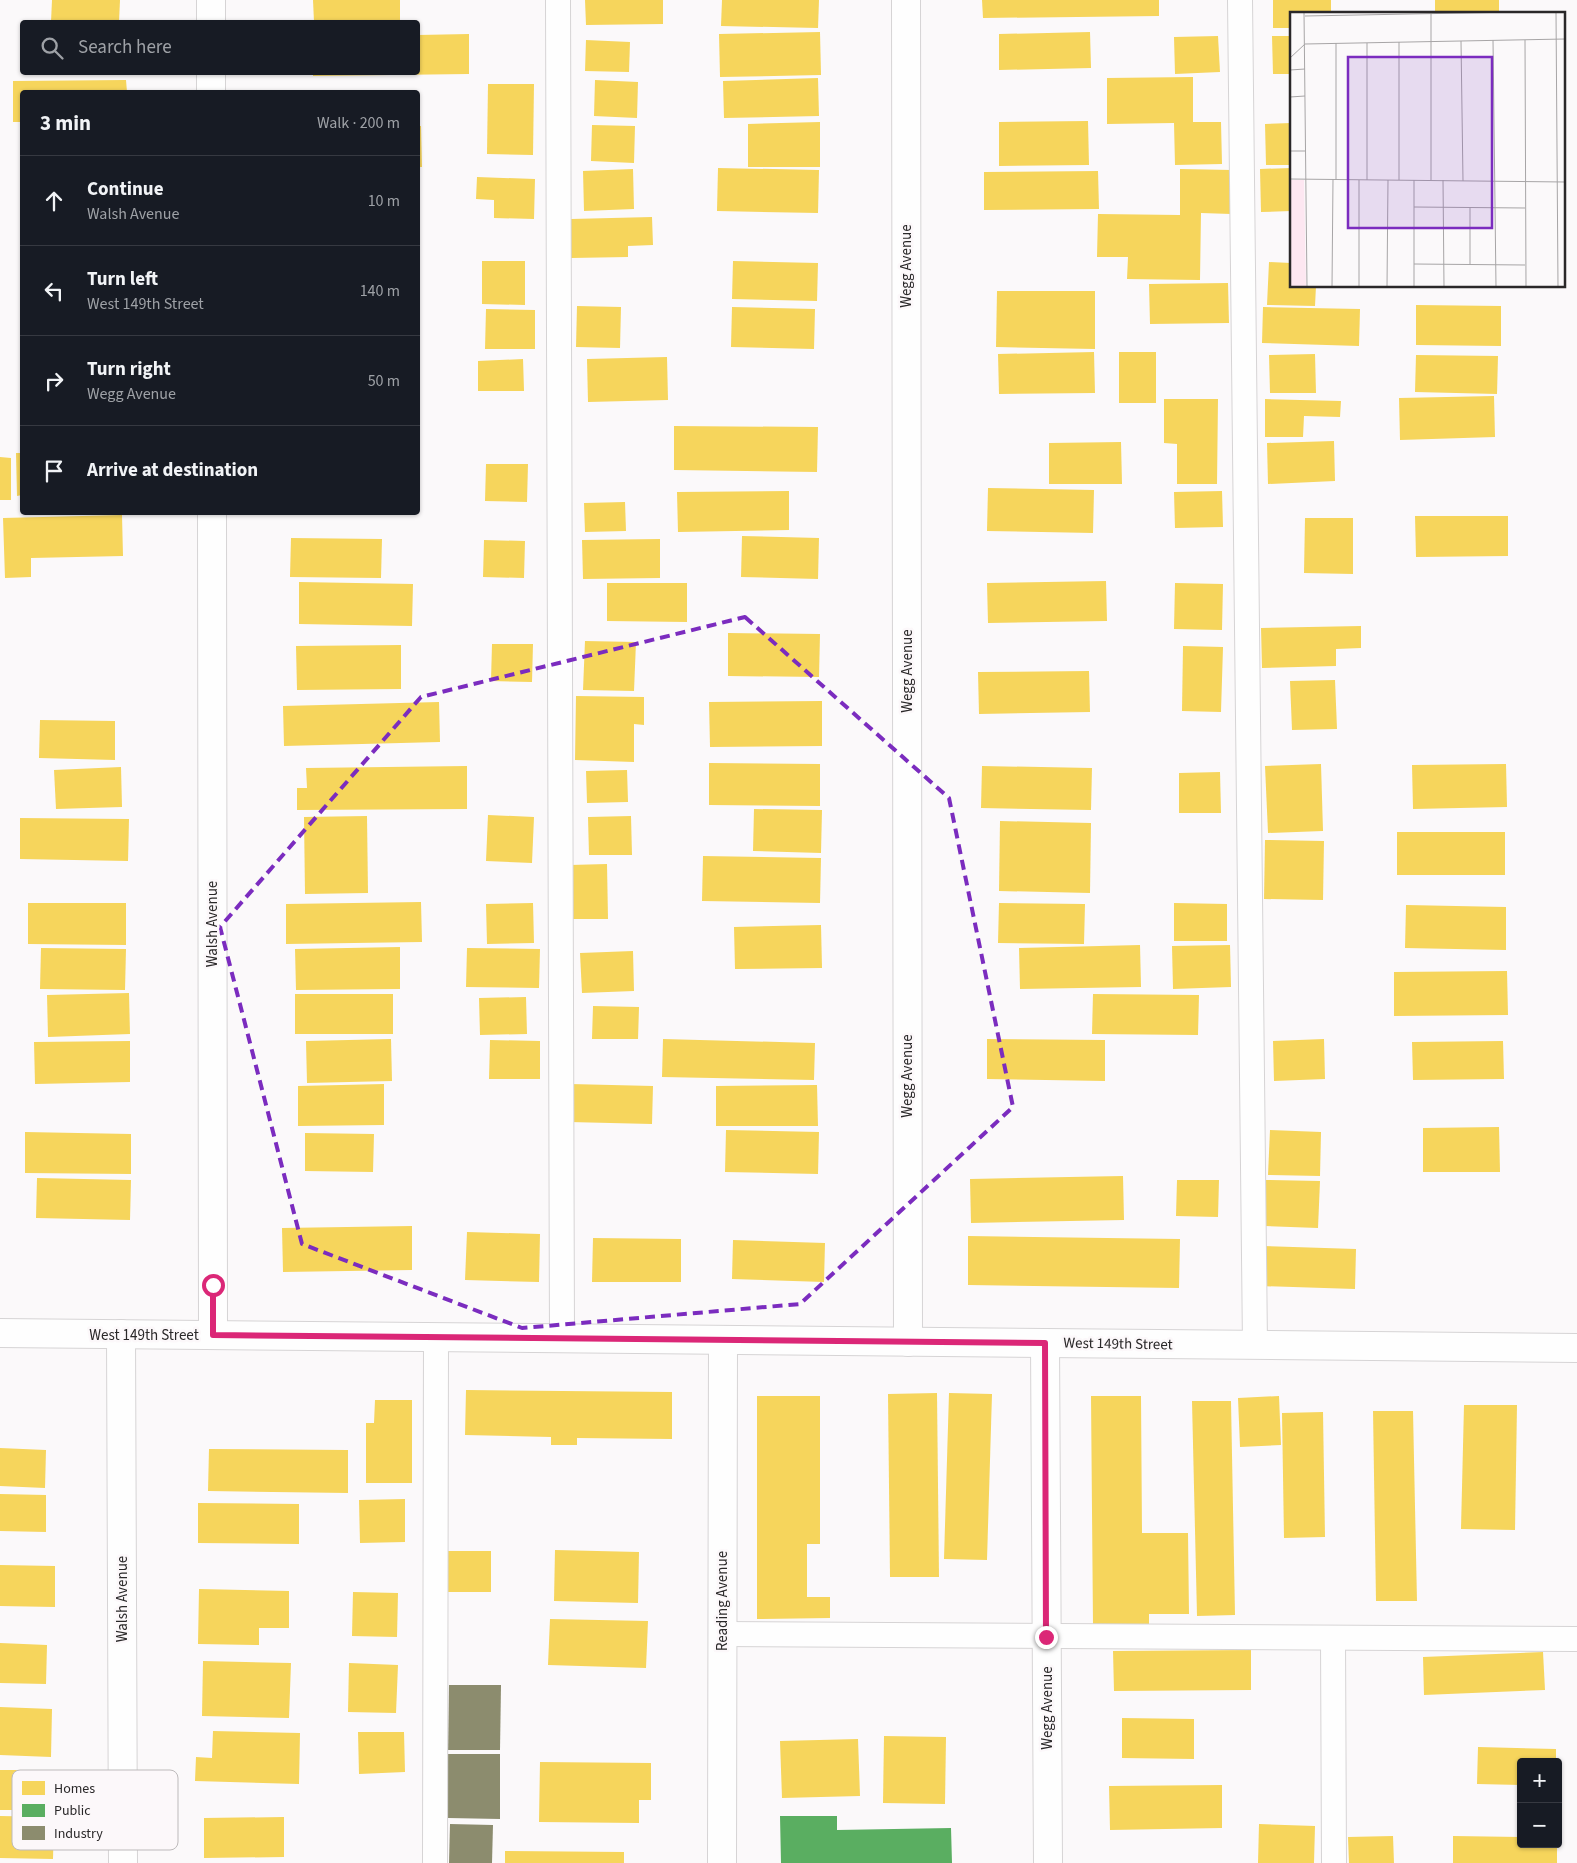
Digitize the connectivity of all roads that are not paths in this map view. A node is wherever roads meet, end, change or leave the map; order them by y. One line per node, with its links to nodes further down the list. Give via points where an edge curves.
1 (211, 0): 5 (street)
2 (558, 0): 13 (lane)
3 (906, 0): 15 (street, Wegg Avenue)
4 (1240, 0): 17 (lane)
5 (211, 20)
6 (211, 75): 7 (street)
7 (211, 90)
8 (212, 515): 11 (street, Walsh Avenue)
9 (0, 1333): 10 (street, West 149th Street)
10 (121, 1334): 11 (street, West 149th Street); 23 (street, Walsh Avenue)
11 (213, 1335): 12 (street, West 149th Street)
12 (436, 1337): 13 (street, West 149th Street); 26 (lane)
13 (562, 1338): 14 (street, West 149th Street)
14 (723, 1340): 15 (street, West 149th Street); 19 (street, Reading Avenue)
15 (908, 1342): 16 (street, West 149th Street)
16 (1045, 1343): 17 (street, West 149th Street); 20 (street, Wegg Avenue)
17 (1255, 1345): 18 (street, West 149th Street)
18 (1577, 1348)
19 (722, 1634): 20 (lane); 27 (street, Reading Avenue)
20 (1046, 1637): 21 (lane); 28 (street, Wegg Avenue)
21 (1333, 1638): 22 (lane); 29 (lane)
22 (1577, 1639)
23 (123, 1770)
24 (123, 1850): 25 (street, Walsh Avenue)
25 (123, 1863)
26 (435, 1863)
27 (722, 1863)
28 (1048, 1863)
29 (1334, 1863)

